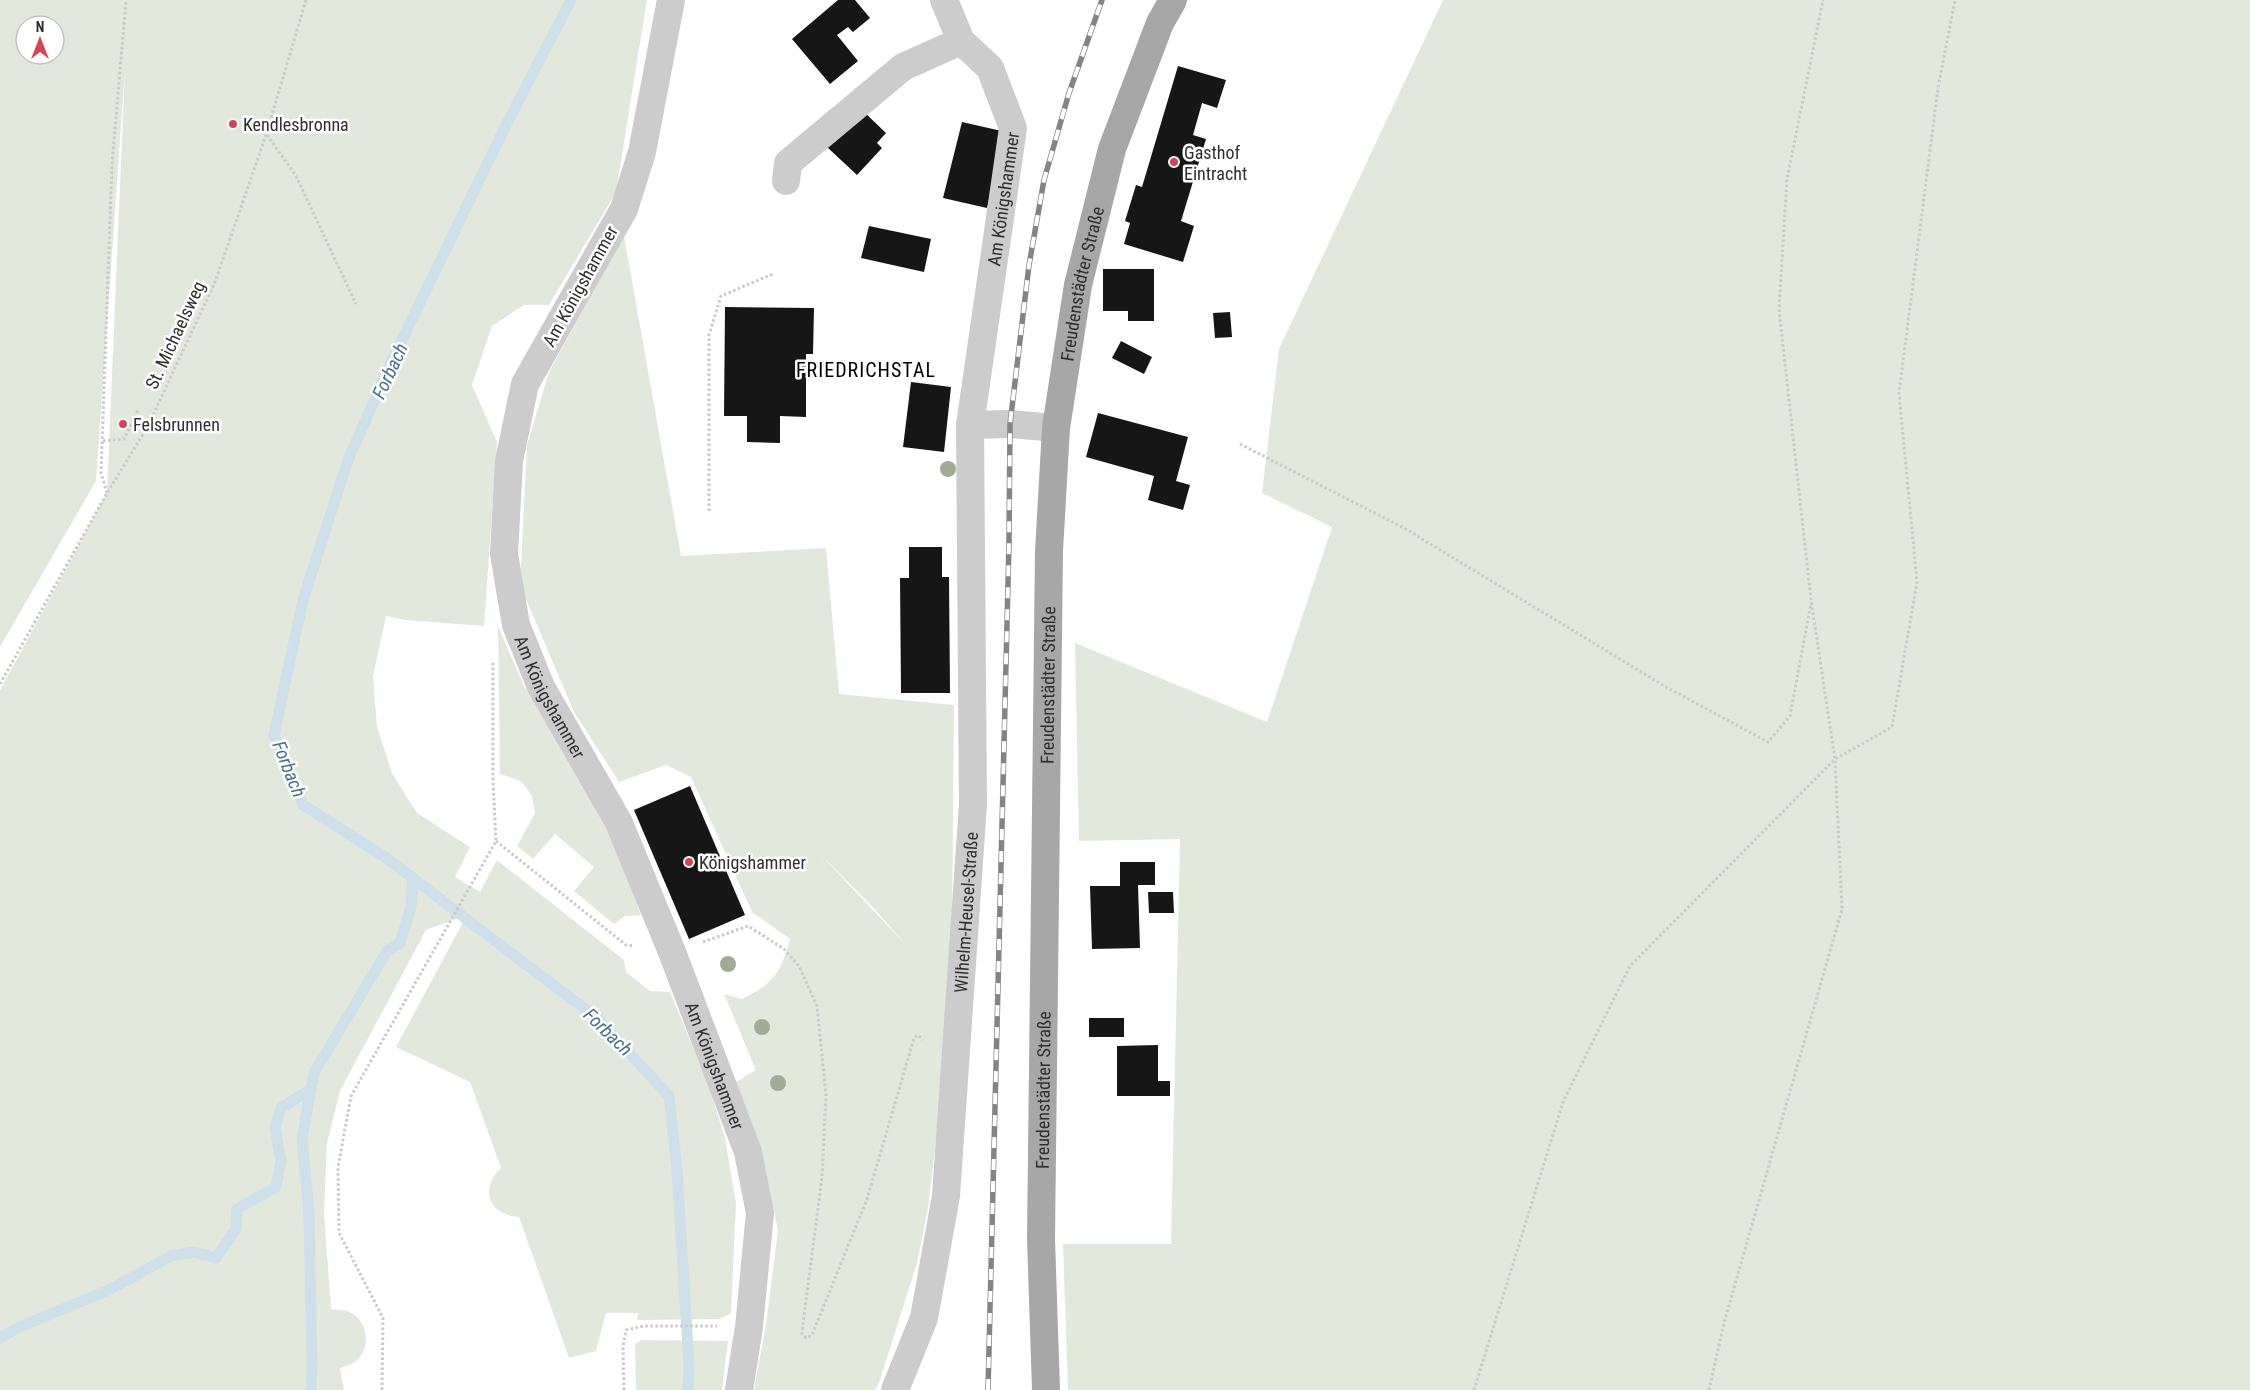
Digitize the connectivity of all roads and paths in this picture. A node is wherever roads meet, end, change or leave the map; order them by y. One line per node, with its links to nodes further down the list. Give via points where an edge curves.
1 (126, 0): 16 (path, via 112,164)
2 (306, 0): 9 (path, St. Michaelsweg)
3 (671, 0): 25 (street, Am Königshammer, via 642,152 624,209 525,384 509,462 504,554 516,625 541,686 619,823)
4 (944, 0): 8 (street)
5 (1173, 0): 15 (main road, Freudenstädter Straße, via 1160,23 1112,149 1078,285)
6 (1823, 0): 20 (path, via 1787,179 1779,309)
7 (1955, 0): 23 (path, via 1938,88 1899,393 1917,582 1892,727)
8 (961, 41): 10 (street, via 903,66 788,163); 14 (street, Am Königshammer, via 990,68 1013,128)
9 (266, 135): 12 (path, via 296,176); 18 (path, St. Michaelsweg, via 215,282 147,428)
10 (786, 181)
11 (773, 274): 19 (path, via 721,296 709,335)
12 (356, 304)
13 (138, 410): 16 (path, via 124,439)
14 (970, 426): 15 (street, via 1010,424); 31 (street, Wilhelm-Heusel-Straße, via 973,804 946,1196 924,1318)
15 (1056, 428): 32 (main road, Freudenstädter Straße, via 1049,552 1041,1199)
16 (102, 441): 18 (path, via 101,473)
17 (1240, 444): 20 (path, via 1404,528 1666,686 1768,742 1790,716)
18 (106, 493): 22 (path, St. Michaelsweg)
19 (709, 511)
20 (1812, 600): 23 (path)
21 (493, 654): 24 (path)
22 (0, 684)
23 (1835, 759): 33 (path, via 1630,966 1563,1102); 34 (path, via 1842,909 1727,1314)
24 (496, 841): 25 (path, via 626,945); 28 (path, via 351,1096 338,1167 339,1233 383,1318)
25 (672, 952): 26 (path, via 748,926 784,949 799,966 817,1006 826,1095 822,1178 802,1334 806,1338 812,1335 867,1199 910,1049 918,1035 923,1038); 30 (street, Am Königshammer, via 748,1152 760,1214)
26 (922, 1046)
27 (725, 1326): 29 (path, via 644,1326 626,1330)
28 (382, 1390)
29 (624, 1390)
30 (740, 1390)
31 (895, 1390)
32 (1046, 1390)
33 (1474, 1390)
34 (1709, 1390)

